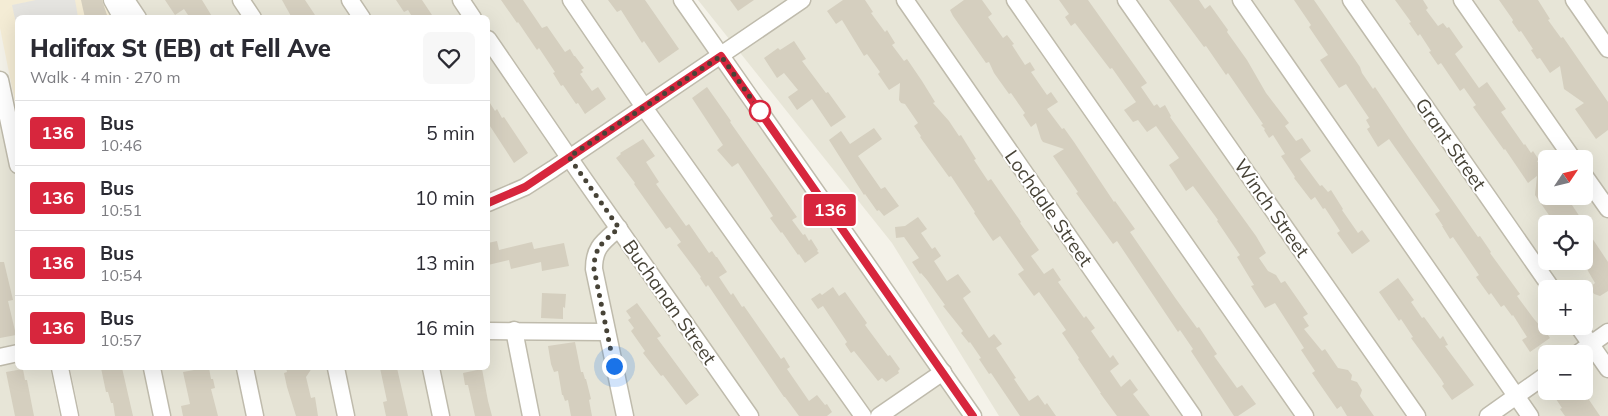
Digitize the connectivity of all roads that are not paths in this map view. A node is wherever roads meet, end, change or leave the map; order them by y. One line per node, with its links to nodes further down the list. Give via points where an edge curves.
1 (112, 0): 16 (street)
2 (126, 0): 17 (street)
3 (240, 0): 18 (street)
4 (350, 0): 19 (street)
5 (460, 0): 20 (street)
6 (571, 0): 25 (street)
7 (682, 0): 23 (street)
8 (802, 0): 23 (street)
9 (904, 0): 62 (street, Lochdale Street)
10 (1015, 0): 63 (street)
11 (1126, 0): 64 (street, Winch Street)
12 (1241, 0): 50 (street)
13 (1351, 0): 33 (street, Grant Street)
14 (1462, 0): 26 (street)
15 (1574, 0): 22 (street)
16 (120, 15)
17 (136, 15)
18 (251, 15)
19 (360, 15)
20 (471, 15)
21 (490, 42): 28 (street, Buchanan Street)
22 (1608, 48)
23 (721, 56): 25 (street); 48 (street)
24 (0, 80): 27 (street)
25 (644, 106): 28 (street); 59 (street)
26 (1567, 150)
27 (15, 151)
28 (569, 157): 30 (street, via 525,187); 32 (street, Buchanan Street)
29 (1593, 188): 31 (street)
30 (490, 201)
31 (1608, 209)
32 (619, 228): 36 (street, via 598,248 594,258); 58 (street, Buchanan Street)
33 (1546, 280)
34 (490, 330): 35 (street)
35 (514, 330): 36 (street); 56 (street)
36 (607, 332): 57 (street)
37 (1608, 332): 39 (street)
38 (1584, 335): 39 (street)
39 (1591, 344): 42 (street)
40 (15, 354): 41 (street)
41 (0, 357)
42 (1608, 369)
43 (60, 370): 51 (street)
44 (152, 370): 52 (street)
45 (245, 370): 53 (street)
46 (336, 370): 54 (street)
47 (431, 370): 55 (street)
48 (943, 372): 60 (street); 61 (street)
49 (1538, 382): 50 (street)
50 (1517, 396): 65 (street); 66 (street)
51 (70, 416)
52 (162, 416)
53 (255, 416)
54 (346, 416)
55 (441, 416)
56 (531, 416)
57 (625, 416)
58 (750, 416)
59 (863, 416)
60 (878, 416)
61 (973, 416)
62 (1193, 416)
63 (1305, 416)
64 (1417, 416)
65 (1488, 416)
66 (1530, 416)

